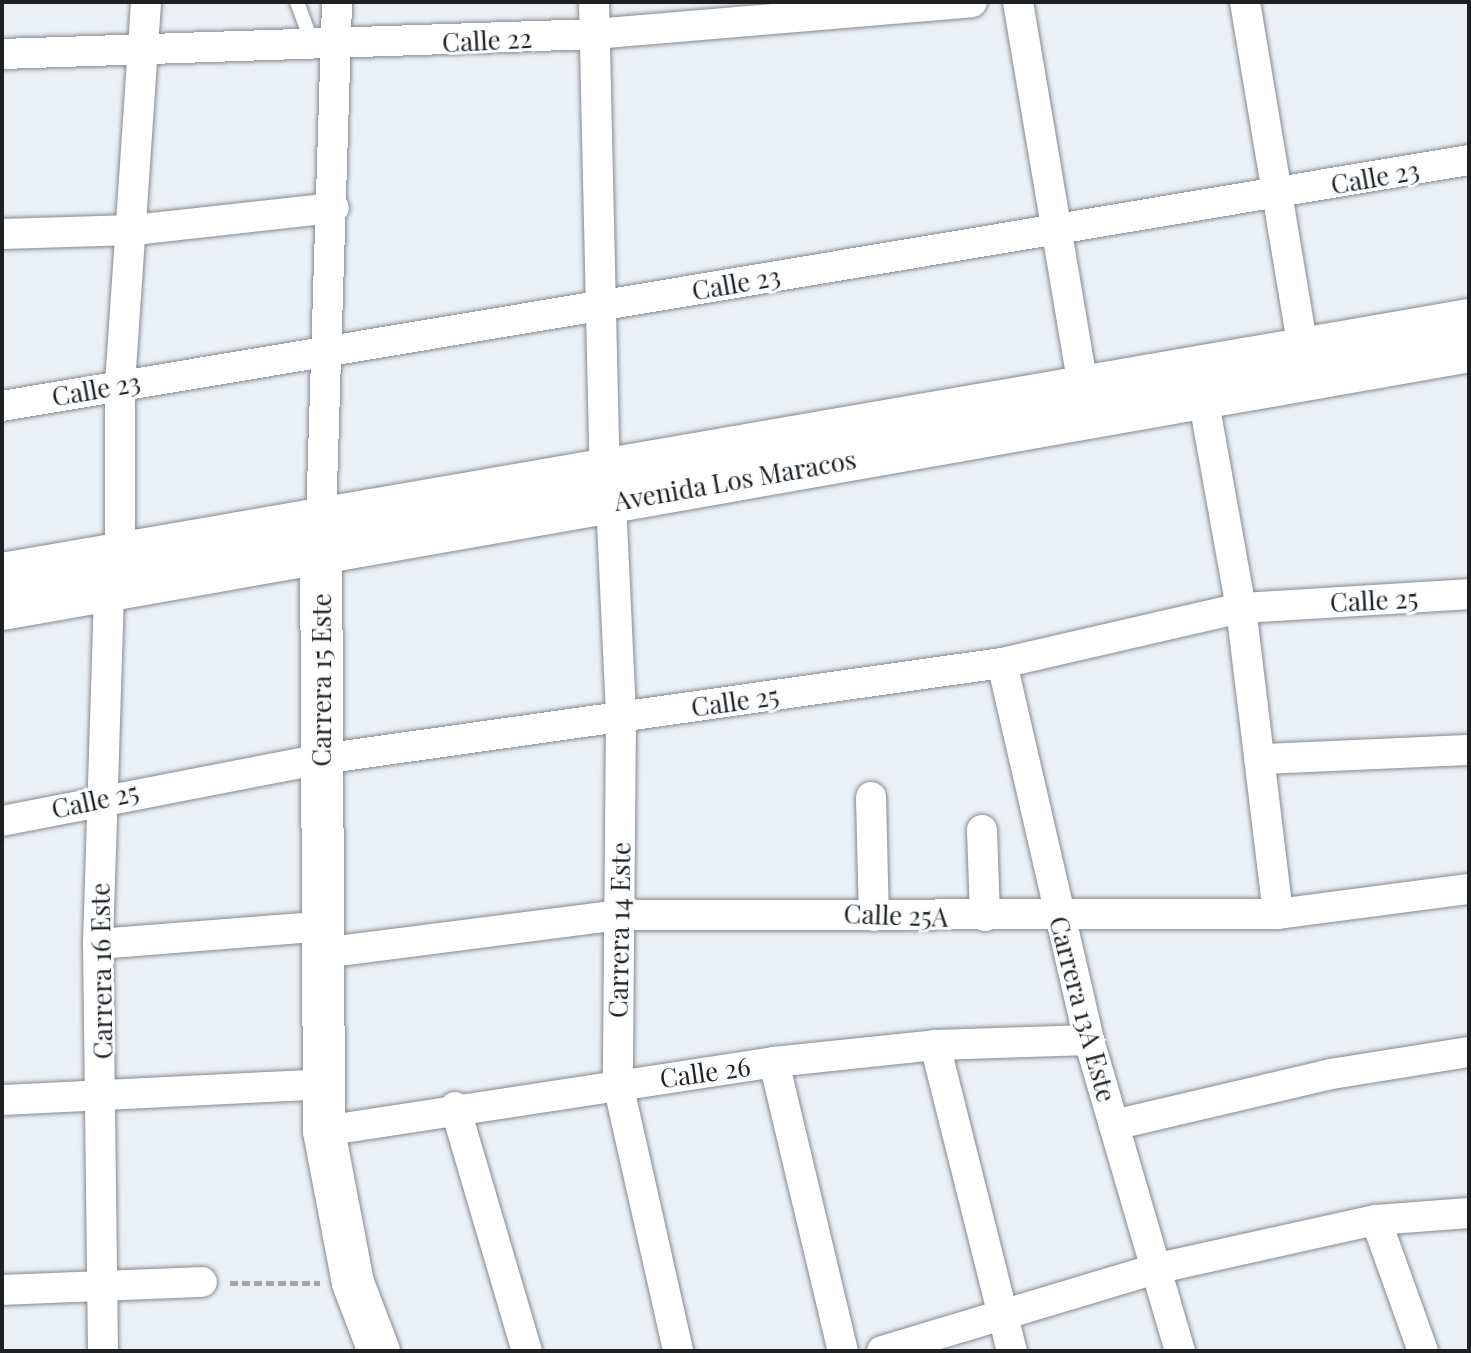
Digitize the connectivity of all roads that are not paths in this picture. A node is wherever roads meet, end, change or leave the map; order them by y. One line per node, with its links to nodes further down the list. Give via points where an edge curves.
1 (146, 2): 10 (street, Carrera 16 Este)
2 (297, 2): 9 (lane)
3 (337, 2): 9 (street, Carrera 15 Este)
4 (594, 2): 8 (street, Carrera 14 Este)
5 (972, 2): 8 (street, Calle 22)
6 (1018, 2): 16 (street)
7 (1245, 2): 13 (street)
8 (594, 34): 9 (street, Calle 22); 18 (street, Carrera 14 Este)
9 (325, 46): 10 (street, Calle 22); 14 (street, Carrera 15 Este)
10 (147, 48): 11 (street, Calle 22); 15 (street, Carrera 16 Este)
11 (2, 54)
12 (1469, 160): 13 (street, Calle 23)
13 (1275, 194): 16 (street, Calle 23); 20 (street)
14 (334, 208): 15 (street); 22 (street, Carrera 15 Este)
15 (134, 230): 17 (street); 24 (street, Carrera 16 Este)
16 (1054, 230): 18 (street, Calle 23); 23 (street)
17 (2, 234)
18 (600, 306): 22 (street, Calle 23); 27 (street, Carrera 14 Este)
19 (1469, 320): 20 (street, Avenida Los Maracos)
20 (1302, 344): 23 (street, Avenida Los Maracos)
21 (1469, 351): 25 (street, Avenida Los Maracos)
22 (329, 352): 24 (street, Calle 23); 28 (street, Carrera 15 Este)
23 (1082, 381): 27 (street, Avenida Los Maracos)
24 (120, 384): 26 (street, Calle 23); 29 (street, Carrera 16 Este)
25 (1203, 397): 27 (street, Avenida Los Maracos); 32 (street)
26 (2, 406)
27 (608, 486): 28 (street, Avenida Los Maracos); 35 (street, Carrera 14 Este)
28 (321, 538): 29 (street, Avenida Los Maracos); 37 (street, Carrera 15 Este)
29 (115, 573): 30 (street, Avenida Los Maracos); 33 (street, Avenida Los Maracos); 39 (street, Carrera 16 Este)
30 (2, 574)
31 (1469, 594): 32 (street, Calle 25)
32 (1241, 608): 34 (street, Calle 25); 38 (street)
33 (2, 609)
34 (1002, 663): 35 (street, Calle 25); 48 (street, Carrera 13A Este)
35 (621, 718): 37 (street, Calle 25); 45 (street, Carrera 14 Este)
36 (1469, 750): 38 (street)
37 (322, 759): 39 (street, Calle 25); 49 (street, Carrera 15 Este)
38 (1262, 759): 44 (street)
39 (102, 796): 41 (street, Calle 25); 50 (street, Carrera 16 Este)
40 (871, 797): 46 (street)
41 (2, 821)
42 (982, 830): 47 (street)
43 (1469, 889): 44 (street, Calle 25A)
44 (1278, 914): 48 (street, Calle 25A)
45 (619, 915): 46 (street, Calle 25A, via 778,909); 49 (street, Calle 25A); 56 (street, Carrera 14 Este)
46 (874, 916): 47 (street, Calle 25A)
47 (985, 916): 48 (street, Calle 25A)
48 (1059, 919): 51 (street, Carrera 13A Este)
49 (324, 939): 50 (street, Calle 25A); 55 (street, Carrera 15 Este)
50 (98, 944): 57 (street, Carrera 16 Este)
51 (1089, 1040): 52 (street, Calle 26); 60 (street, Carrera 13A Este)
52 (935, 1045): 54 (street, Calle 26); 68 (street)
53 (1469, 1052): 60 (street, via 1331,1074)
54 (774, 1062): 56 (street, Calle 26); 73 (street)
55 (324, 1084): 57 (street); 61 (street, Carrera 15 Este)
56 (618, 1084): 59 (street, Calle 26); 72 (street, Carrera 14 Este)
57 (104, 1098): 58 (street); 66 (street, Carrera 16 Este)
58 (2, 1100)
59 (455, 1107): 61 (street, Calle 26); 71 (street)
60 (1114, 1125): 64 (street, Carrera 13A Este)
61 (324, 1131): 70 (street, Carrera 15 Este, via 353,1283)
62 (1469, 1213): 63 (street)
63 (1376, 1220): 64 (street); 77 (street)
64 (1159, 1268): 68 (street); 76 (street, Carrera 13A Este)
65 (202, 1282): 66 (street)
66 (103, 1286): 67 (street); 69 (street, Carrera 16 Este)
67 (2, 1290)
68 (1000, 1318): 74 (street); 75 (street)
69 (103, 1351)
70 (379, 1351)
71 (527, 1351)
72 (678, 1351)
73 (843, 1351)
74 (882, 1351)
75 (1012, 1351)
76 (1180, 1351)
77 (1423, 1351)

